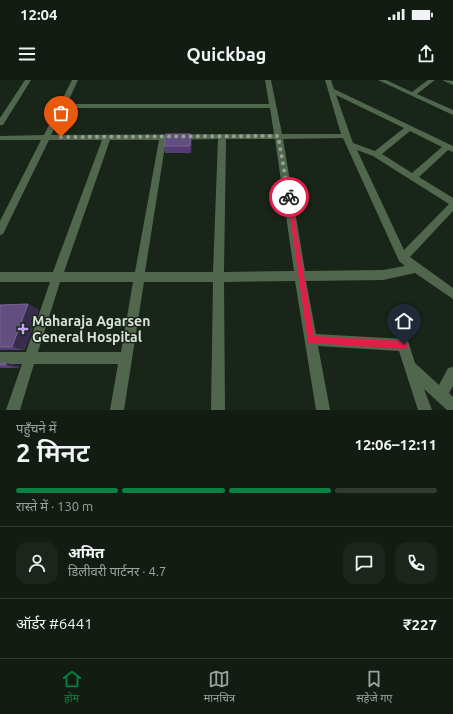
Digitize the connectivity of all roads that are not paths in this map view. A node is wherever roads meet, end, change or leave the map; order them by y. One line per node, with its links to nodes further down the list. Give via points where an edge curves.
1 (28, 80): 14 (street)
2 (75, 80): 11 (street)
3 (268, 80): 12 (street)
4 (328, 80): 9 (street)
5 (381, 80): 10 (street)
6 (432, 80): 10 (street)
7 (446, 80): 8 (street)
8 (453, 83)
9 (331, 90): 15 (street); 19 (street)
10 (413, 94): 13 (street)
11 (61, 106): 12 (street); 20 (street)
12 (273, 106): 18 (street)
13 (453, 113)
14 (0, 123)
15 (409, 128): 24 (street); 25 (street)
16 (163, 136): 17 (street); 21 (street); 34 (street)
17 (222, 136): 18 (street); 35 (street)
18 (278, 136): 19 (street); 32 (street)
19 (346, 136): 23 (street)
20 (45, 137): 21 (street); 22 (street); 28 (street)
21 (107, 137): 31 (street)
22 (0, 138)
23 (350, 145): 25 (street); 29 (street)
24 (450, 147): 26 (street)
25 (376, 154): 26 (street)
26 (412, 177): 27 (street)
27 (453, 204): 29 (street)
28 (0, 231)
29 (403, 258): 30 (street)
30 (417, 268): 32 (street, via 383,275); 36 (street)
31 (57, 276): 33 (street); 34 (street); 39 (street)
32 (300, 276): 35 (street); 37 (street)
33 (0, 277)
34 (140, 277): 35 (street); 40 (street)
35 (218, 277): 47 (street)
36 (453, 294)
37 (311, 340): 41 (street, via 404,345); 48 (street)
38 (0, 358): 39 (street)
39 (30, 358): 40 (street); 45 (street)
40 (126, 358): 46 (street)
41 (410, 367): 43 (street); 49 (street)
42 (453, 373): 43 (street)
43 (441, 395): 44 (street)
44 (453, 406)
45 (13, 410)
46 (117, 410)
47 (218, 410)
48 (323, 410)
49 (424, 410)

